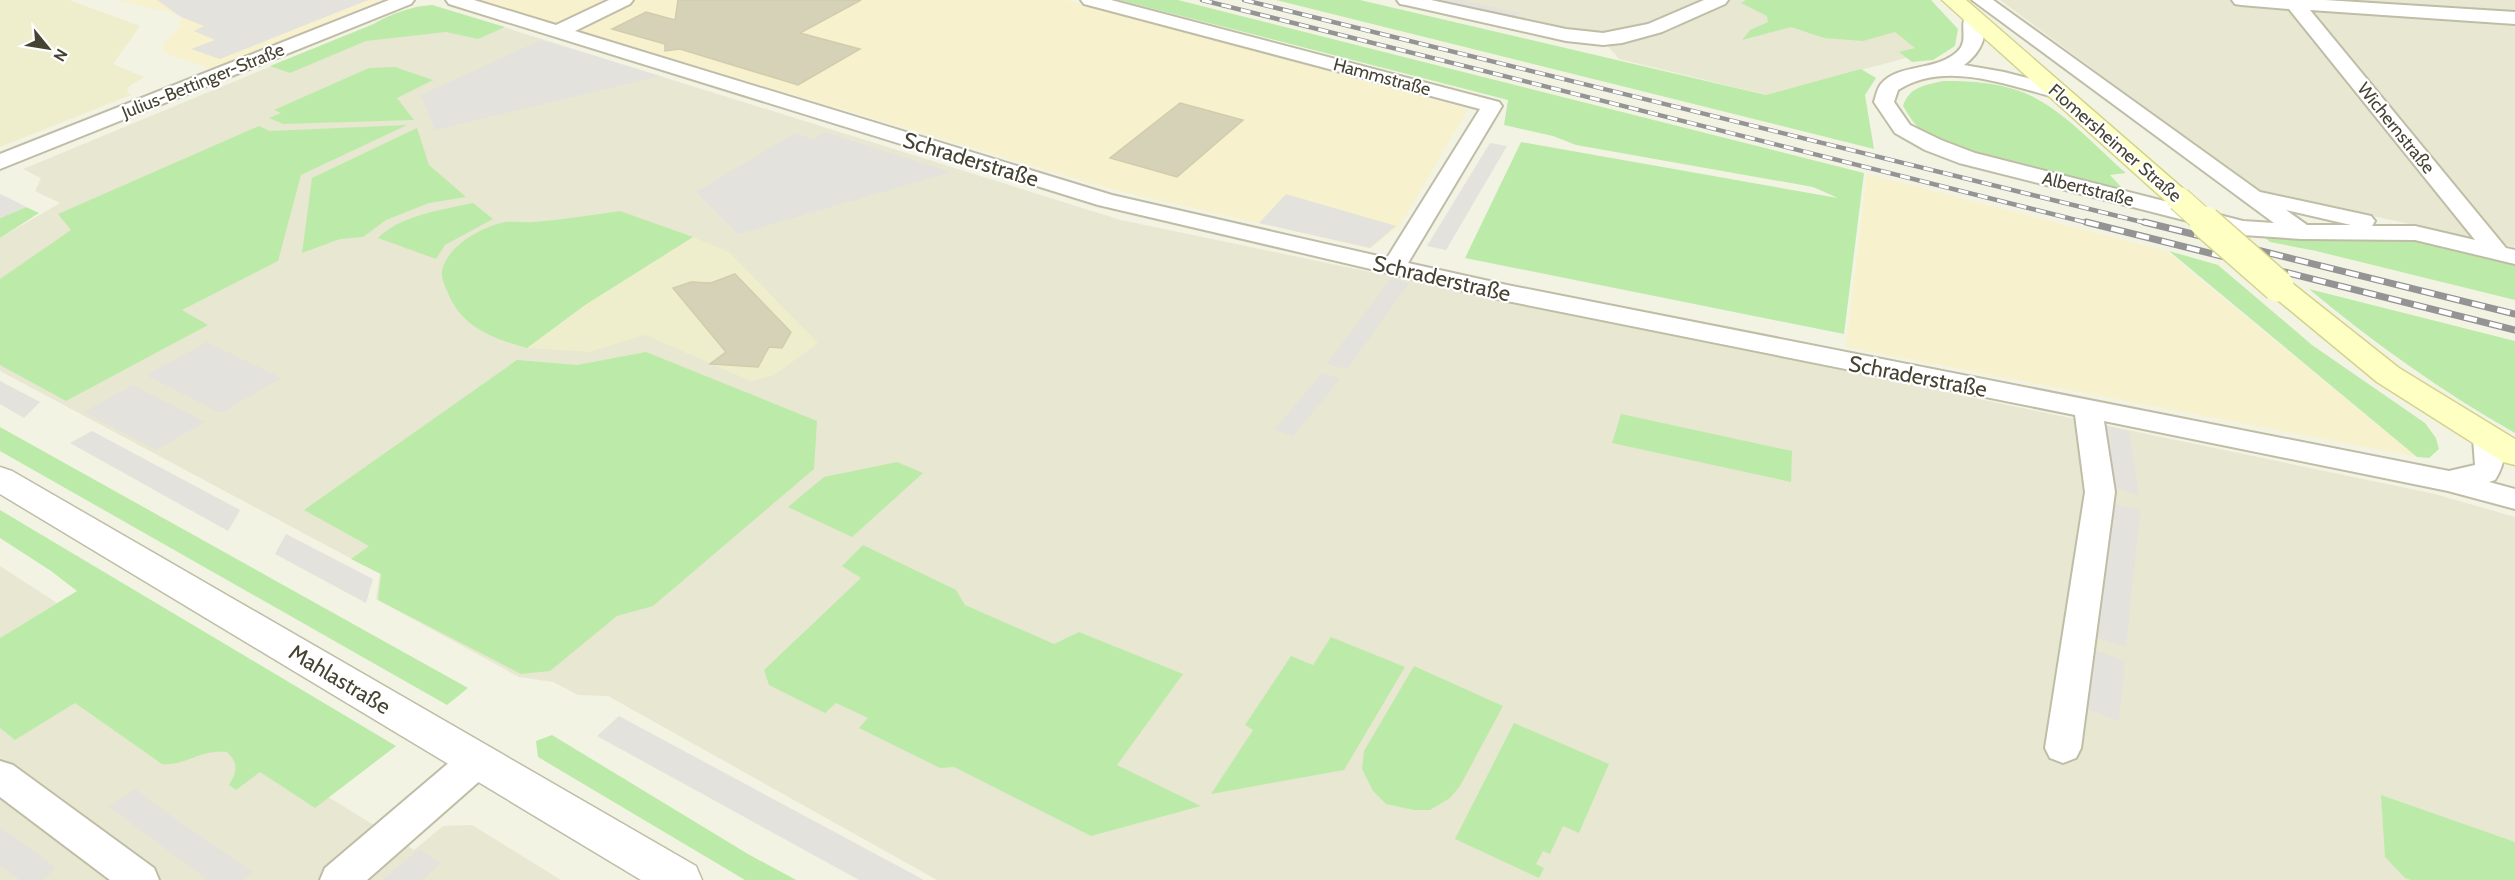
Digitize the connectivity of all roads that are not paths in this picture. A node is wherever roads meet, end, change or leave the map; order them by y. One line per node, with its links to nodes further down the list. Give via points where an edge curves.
1 (405, 0): 18 (street, Julius-Bettinger-Straße)
2 (455, 0): 14 (street, Schraderstraße)
3 (624, 0): 14 (street)
4 (1090, 0): 23 (street, Hammstraße, via 1492,106)
5 (1406, 0): 6 (street, via 1566,35 1604,39 1639,34)
6 (1719, 0)
7 (1953, 0): 11 (main road, Flomersheimer Straße)
8 (2241, 0): 9 (street)
9 (2249, 0): 10 (street)
10 (2295, 4): 12 (street); 22 (street, Wichernstraße)
11 (1977, 10): 16 (street, Albertstraße, via 1972,48 1960,60); 17 (main road, Flomersheimer Straße); 19 (street, Flomersheimer Straße)
12 (2489, 16): 13 (street); 15 (street)
13 (2515, 18)
14 (557, 32): 23 (street, Schraderstraße, via 1106,200)
15 (2515, 38)
16 (1937, 72): 17 (street, Albertstraße, via 1967,71); 20 (street, Albertstraße, via 1911,75 1889,87 1884,102 1902,129 1933,146 1967,159 2243,228)
17 (2058, 92): 25 (main road, Flomersheimer Straße, bridge, via 2278,286 2388,375)
18 (0, 162)
19 (2252, 196): 20 (street, Flomersheimer Straße); 21 (street, Albertstraße)
20 (2301, 232): 21 (street, Albertstraße)
21 (2415, 233): 22 (street, Albertstraße)
22 (2506, 254)
23 (1393, 267): 24 (street, Schraderstraße)
24 (2088, 411): 28 (street, Schraderstraße); 30 (street, via 2100,492)
25 (2487, 438): 26 (main road, Flomersheimer Straße); 28 (street, Schraderstraße, via 2490,465 2485,473)
26 (2515, 454)
27 (0, 479): 31 (street, Mahlastraße)
28 (2448, 481): 29 (street, Schraderstraße)
29 (2515, 499)
30 (2063, 748)
31 (478, 760): 34 (street); 35 (street, Mahlastraße)
32 (0, 776): 33 (street)
33 (140, 880)
34 (339, 880)
35 (680, 880)

